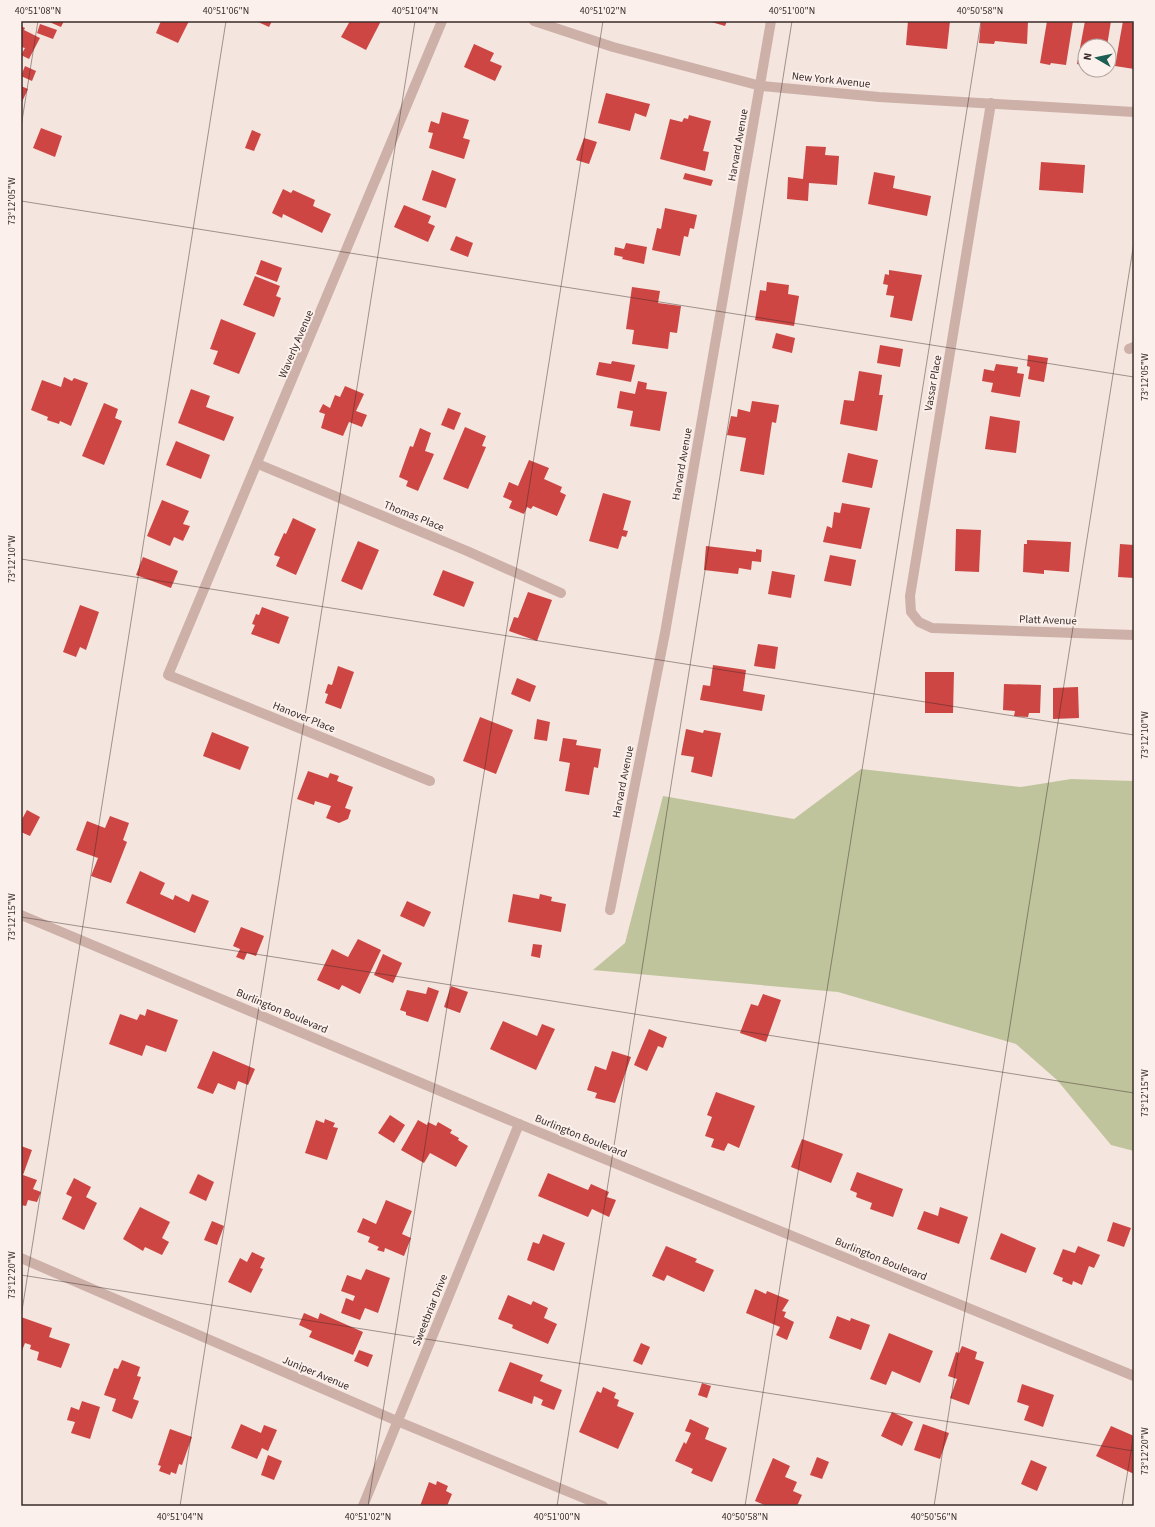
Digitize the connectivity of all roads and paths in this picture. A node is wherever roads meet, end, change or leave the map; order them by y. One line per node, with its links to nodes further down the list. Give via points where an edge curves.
1 (442, 21): 7 (street, Waverly Avenue)
2 (534, 21): 4 (street, New York Avenue, via 613,46)
3 (772, 21): 4 (street, Harvard Avenue)
4 (761, 86): 5 (street, New York Avenue); 13 (street, Harvard Avenue, via 665,633)
5 (991, 104): 6 (street, New York Avenue); 9 (street, Vassar Place, via 910,596 912,612 919,622 932,628)
6 (1134, 112)
7 (258, 464): 8 (street, Thomas Place); 11 (street, Waverly Avenue)
8 (561, 593)
9 (961, 629): 10 (street, Platt Avenue)
10 (1134, 635)
11 (168, 675): 12 (street, Hanover Place)
12 (430, 781)
13 (610, 910)
14 (21, 915): 15 (street, Burlington Boulevard)
15 (519, 1124): 17 (street, Burlington Boulevard); 18 (street, Sweetbriar Drive)
16 (21, 1258): 18 (street, Juniper Avenue)
17 (1134, 1376)
18 (397, 1421): 19 (street, Sweetbriar Drive); 20 (street, Juniper Avenue)
19 (363, 1506)
20 (603, 1506)

